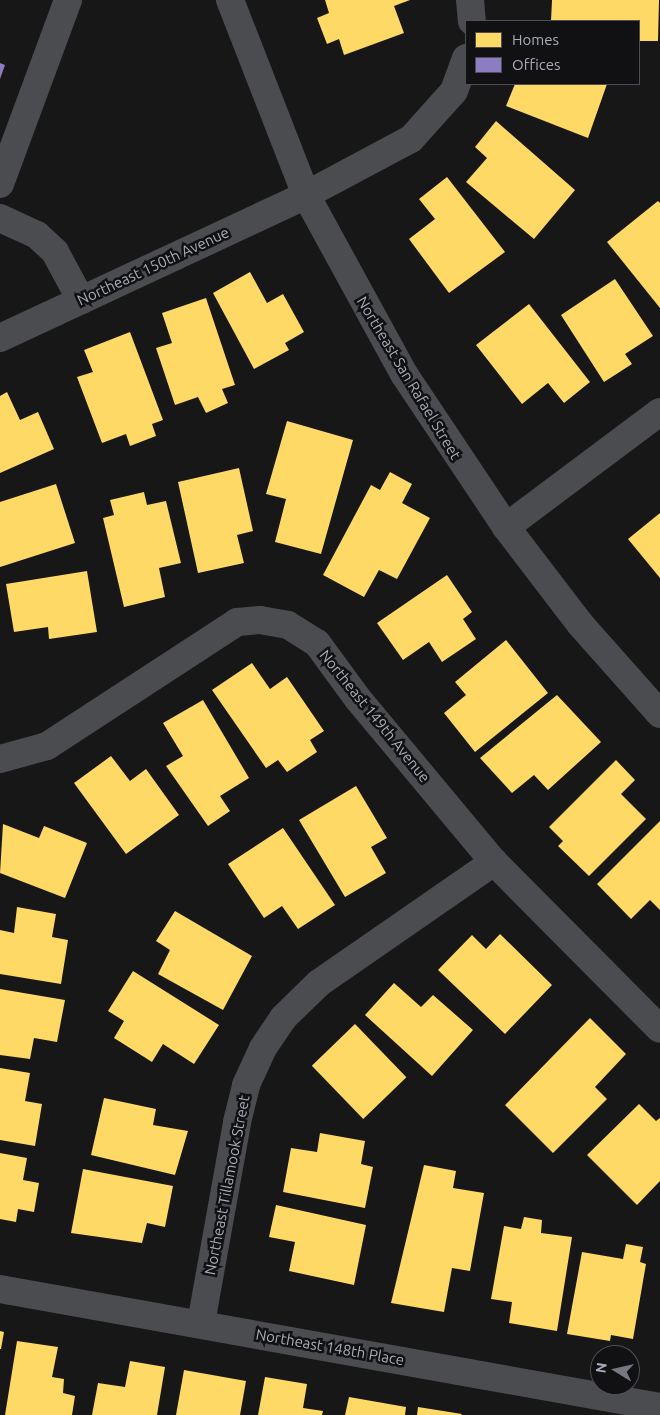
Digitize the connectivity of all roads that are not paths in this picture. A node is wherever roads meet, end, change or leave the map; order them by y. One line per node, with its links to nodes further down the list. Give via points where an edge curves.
1 (68, 0): 6 (street)
2 (230, 0): 7 (street, Northeast San Rafael Street)
3 (470, 0): 4 (street)
4 (472, 20)
5 (465, 61): 7 (street, Northeast 150th Avenue, via 454,91 411,139)
6 (0, 184)
7 (306, 195): 9 (street, Northeast 150th Avenue); 12 (street, Northeast San Rafael Street, via 404,374)
8 (0, 218): 9 (street, via 37,235 55,252)
9 (81, 300): 10 (street, Northeast 150th Avenue)
10 (0, 338)
11 (660, 412): 12 (street)
12 (506, 526): 13 (street, Northeast San Rafael Street, via 581,625)
13 (660, 714)
14 (0, 759): 15 (street, Northeast 149th Avenue, via 47,746 237,622 260,620 288,625 317,643 358,699)
15 (494, 862): 16 (street, Northeast 149th Avenue); 18 (street, Northeast Tillamook Street, via 320,984 283,1018 263,1048 246,1085 236,1122)
16 (660, 1029)
17 (0, 1289): 18 (street, Northeast 148th Place)
18 (201, 1323): 19 (street, Northeast 148th Place)
19 (660, 1406)

